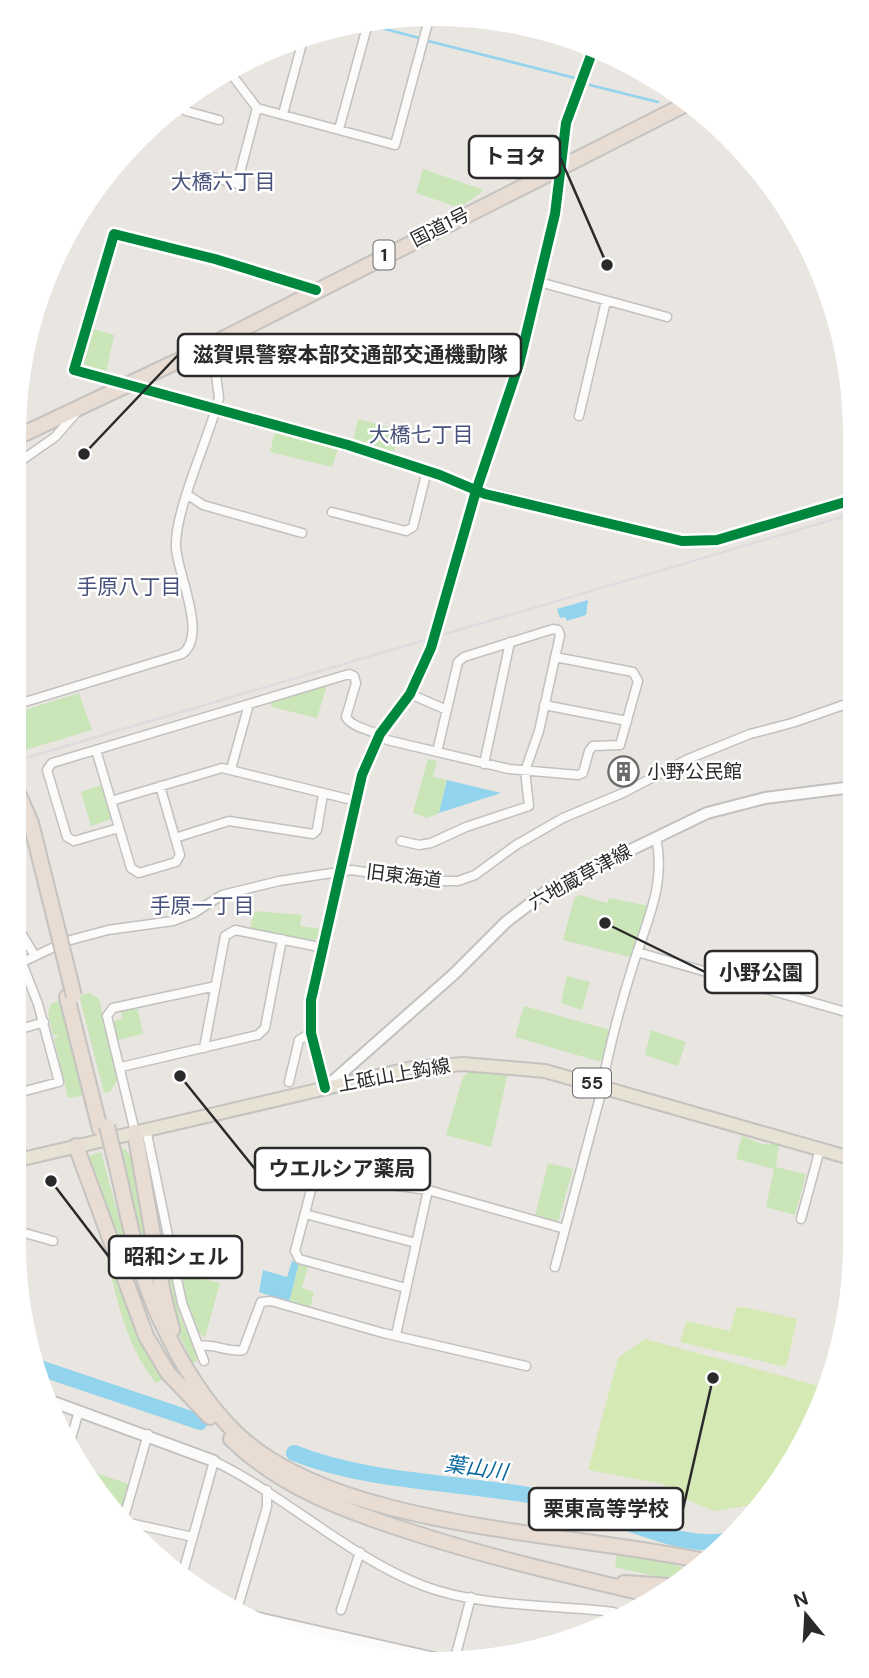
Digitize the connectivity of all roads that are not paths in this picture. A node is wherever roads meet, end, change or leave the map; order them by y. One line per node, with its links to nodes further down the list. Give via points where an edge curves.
1 (427, 26): 11 (street, via 395,145)
2 (366, 32): 11 (street)
3 (301, 49): 9 (street)
4 (590, 57): 12 (street, via 569,111)
5 (235, 78): 6 (street)
6 (257, 108): 9 (street); 13 (street, via 237,184)
7 (679, 108): 12 (highway, 国道1号 / 1)
8 (186, 111): 10 (street)
9 (283, 114): 11 (street)
10 (219, 120)
11 (339, 129)
12 (559, 168): 14 (street, via 555,214); 15 (highway, 国道1号 / 1)
13 (204, 176)
14 (539, 282): 16 (street); 29 (street, via 523,352)
15 (316, 289): 18 (highway, 国道1号 / 1); 19 (street, via 114,234 74,370)
16 (606, 301): 17 (street); 22 (street)
17 (667, 317)
18 (201, 350): 19 (highway, 国道1号 / 1); 20 (street, via 219,384)
19 (131, 384): 20 (street); 21 (highway, 国道1号 / 1)
20 (216, 408): 28 (street); 30 (street)
21 (80, 409): 23 (highway, 国道1号 / 1); 24 (highway, 国道1号 / 1); 27 (street, via 55,437)
22 (579, 416)
23 (26, 433)
24 (30, 437): 25 (highway, 国道1号 / 1); 26 (highway)
25 (26, 439)
26 (26, 441)
27 (26, 457)
28 (427, 470): 29 (street); 32 (street, via 413,527 406,531)
29 (477, 491): 31 (street, via 695,542 718,540); 36 (street, via 431,648)
30 (188, 495): 33 (street, via 203,505); 37 (street, via 176,548 194,632 188,650)
31 (843, 503)
32 (331, 512)
33 (302, 533)
34 (510, 642): 35 (street, via 558,630); 41 (street, via 458,662); 46 (street)
35 (555, 657): 39 (street); 42 (street, via 636,675)
36 (410, 694): 41 (street); 43 (street)
37 (26, 702)
38 (249, 704): 43 (street, via 349,674 356,683 346,717 350,724); 44 (street); 47 (street)
39 (544, 705): 42 (street); 48 (street)
40 (843, 705): 60 (street, 旧東海道, via 688,759 540,830 475,875 437,882 368,871)
41 (447, 710): 45 (street)
42 (627, 720): 48 (street, via 620,745 593,746 583,773)
43 (380, 734): 45 (street, via 387,740); 53 (street)
44 (96, 750): 52 (street); 55 (street, via 52,763 47,770 67,837 74,841)
45 (437, 752): 46 (street)
46 (484, 764): 48 (street)
47 (231, 769): 49 (street); 51 (street)
48 (525, 771): 58 (street, via 530,801 525,810 466,827 431,843)
49 (160, 786): 52 (street); 57 (street)
50 (843, 788): 56 (street, 六地蔵草津線, via 736,804)
51 (323, 794): 53 (street); 57 (street, via 313,834 229,821)
52 (111, 801): 55 (street)
53 (355, 801): 60 (street)
54 (26, 813): 69 (highway, bridge)
55 (119, 828): 57 (street, via 131,868 139,873 176,862 180,855)
56 (656, 837): 64 (street, via 661,864 658,893); 78 (street, 六地蔵草津線, via 528,904)
57 (175, 838)
58 (401, 841)
59 (26, 846): 69 (highway)
60 (342, 872): 63 (street); 65 (street, 旧東海道, via 234,891 173,921 107,930)
61 (282, 939): 63 (street); 68 (street, via 235,930 225,936); 74 (street, via 265,1028 258,1035)
62 (26, 941): 65 (street)
63 (324, 948): 73 (street, via 311,1000)
64 (637, 952): 70 (street); 77 (street)
65 (35, 956): 66 (street, 旧東海道)
66 (26, 961)
67 (26, 983): 71 (street)
68 (216, 986): 74 (street); 75 (street, via 113,1008 107,1016)
69 (70, 997): 83 (highway, bridge)
70 (843, 1011)
71 (44, 1023): 72 (street); 79 (street, via 59,1082)
72 (26, 1028)
73 (311, 1033): 76 (street, via 299,1040); 78 (street)
74 (204, 1048): 75 (street)
75 (121, 1068): 80 (street)
76 (289, 1082)
77 (602, 1085): 78 (main road, 上砥山上鈎線 / 55, via 545,1071 463,1064 412,1068); 82 (main road, 上砥山上鈎線 / 55); 91 (street)
78 (325, 1088): 80 (main road, 上砥山上鈎線 / 55)
79 (26, 1091)
80 (140, 1131): 81 (main road, 上砥山上鈎線 / 55); 98 (street, via 182,1303); 99 (highway, via 163,1294)
81 (76, 1146): 85 (main road, 上砥山上鈎線 / 55); 102 (highway, via 146,1336 168,1373)
82 (820, 1149): 84 (main road, 上砥山上鈎線 / 55); 90 (street)
83 (110, 1152): 99 (highway, via 159,1317); 102 (highway, via 134,1266 168,1353)
84 (843, 1155)
85 (26, 1158)
86 (297, 1162): 87 (street)
87 (317, 1167): 88 (street, via 368,1182); 89 (street)
88 (428, 1190): 91 (street); 94 (street)
89 (305, 1214): 94 (street); 96 (street, via 295,1251 299,1259)
90 (801, 1219)
91 (565, 1228): 95 (street)
92 (26, 1233): 93 (street)
93 (53, 1241)
94 (416, 1243): 96 (street)
95 (555, 1267)
96 (407, 1288): 97 (street)
97 (396, 1335): 98 (street, via 261,1301 243,1350); 101 (street)
98 (198, 1346): 100 (street)
99 (178, 1354): 112 (highway, via 211,1405 236,1433 303,1476 374,1504)
100 (204, 1361)
101 (526, 1366)
102 (196, 1401): 117 (highway, via 255,1462 317,1499 467,1550)
103 (59, 1404): 104 (street)
104 (79, 1411): 105 (street); 106 (street)
105 (73, 1433)
106 (148, 1434): 107 (street); 109 (street)
107 (214, 1461): 108 (street); 111 (street)
108 (267, 1490): 113 (street); 121 (street, via 267,1507)
109 (127, 1511)
110 (139, 1524): 111 (street)
111 (193, 1537): 116 (street)
112 (630, 1549): 114 (highway); 115 (highway)
113 (360, 1552): 120 (street, via 425,1586); 122 (street)
114 (693, 1559)
115 (685, 1565)
116 (185, 1566)
117 (602, 1583): 118 (highway); 119 (highway)
118 (657, 1585)
119 (645, 1593)
120 (471, 1597): 123 (street); 127 (street)
121 (239, 1602)
122 (341, 1610)
123 (611, 1612)
124 (291, 1626): 125 (street)
125 (314, 1631): 126 (street)
126 (399, 1650)
127 (456, 1651)

